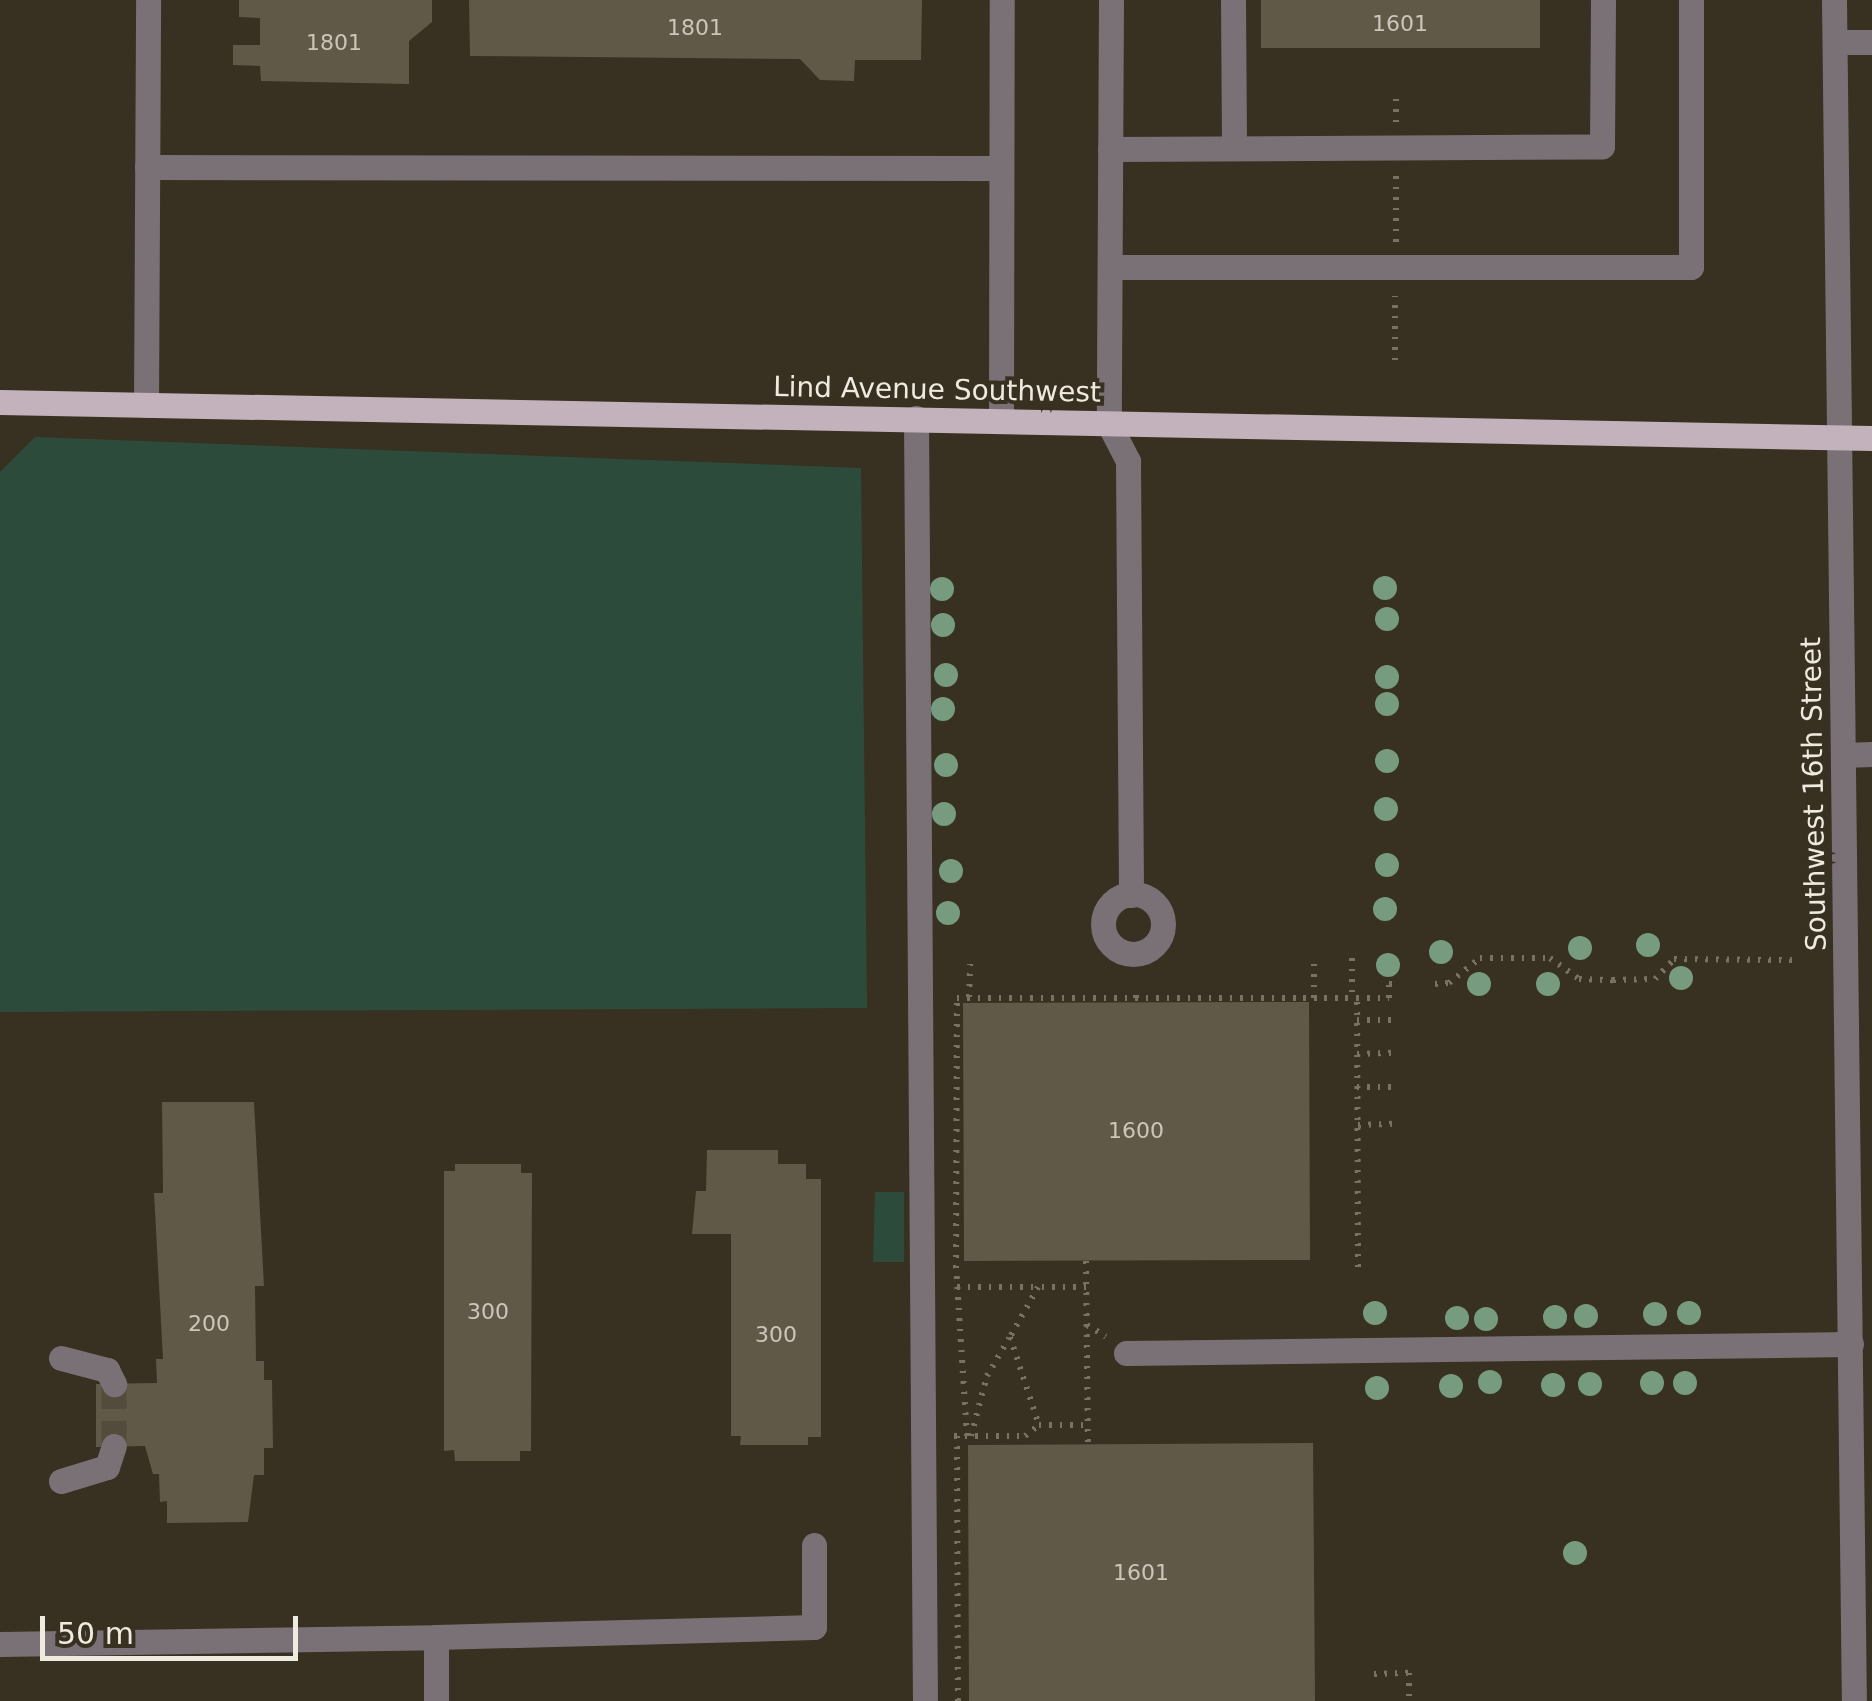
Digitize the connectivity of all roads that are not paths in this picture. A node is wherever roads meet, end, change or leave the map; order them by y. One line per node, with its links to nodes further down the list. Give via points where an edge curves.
1 (148, 0): 12 (street)
2 (1002, 0): 13 (street)
3 (1111, 0): 10 (street)
4 (1234, 0): 11 (street)
5 (1603, 0): 11 (street, via 1602,146)
6 (1691, 0): 14 (street, via 1691,266)
7 (1834, 0): 8 (street, Southwest 16th Street)
8 (1835, 42): 9 (street); 20 (street, Southwest 16th Street)
9 (1872, 42)
10 (1110, 148): 11 (street); 14 (street)
11 (1234, 148)
12 (147, 167): 13 (street); 16 (street)
13 (1002, 168): 18 (street)
14 (1110, 267): 19 (street)
15 (0, 402): 16 (main road, Lind Avenue Southwest)
16 (146, 404): 17 (main road, Lind Avenue Southwest)
17 (916, 418): 18 (main road, Lind Avenue Southwest); 39 (street)
18 (1000, 420): 19 (main road, Lind Avenue Southwest)
19 (1109, 424): 20 (main road, Lind Avenue Southwest); 24 (street, via 1128,461)
20 (1840, 437): 21 (main road, Lind Avenue Southwest); 23 (street, Southwest 16th Street)
21 (1872, 438)
22 (1872, 754): 23 (street)
23 (1844, 755): 25 (street, Southwest 16th Street)
24 (1131, 895)
25 (1845, 895): 26 (street); 27 (street, Southwest 16th Street)
26 (1872, 896)
27 (1860, 1145): 28 (street, Southwest 16th Street)
28 (1850, 1344): 29 (street); 35 (street, Southwest 16th Street)
29 (1126, 1353)
30 (61, 1358): 31 (street, via 108,1370)
31 (114, 1384)
32 (114, 1446): 33 (street, via 107,1467)
33 (61, 1481)
34 (814, 1545): 36 (street, via 814,1627)
35 (1863, 1556): 40 (street, Southwest 16th Street, via 1854,1588)
36 (436, 1637): 37 (street); 38 (street)
37 (0, 1644)
38 (436, 1701)
39 (925, 1701)
40 (1854, 1701)

